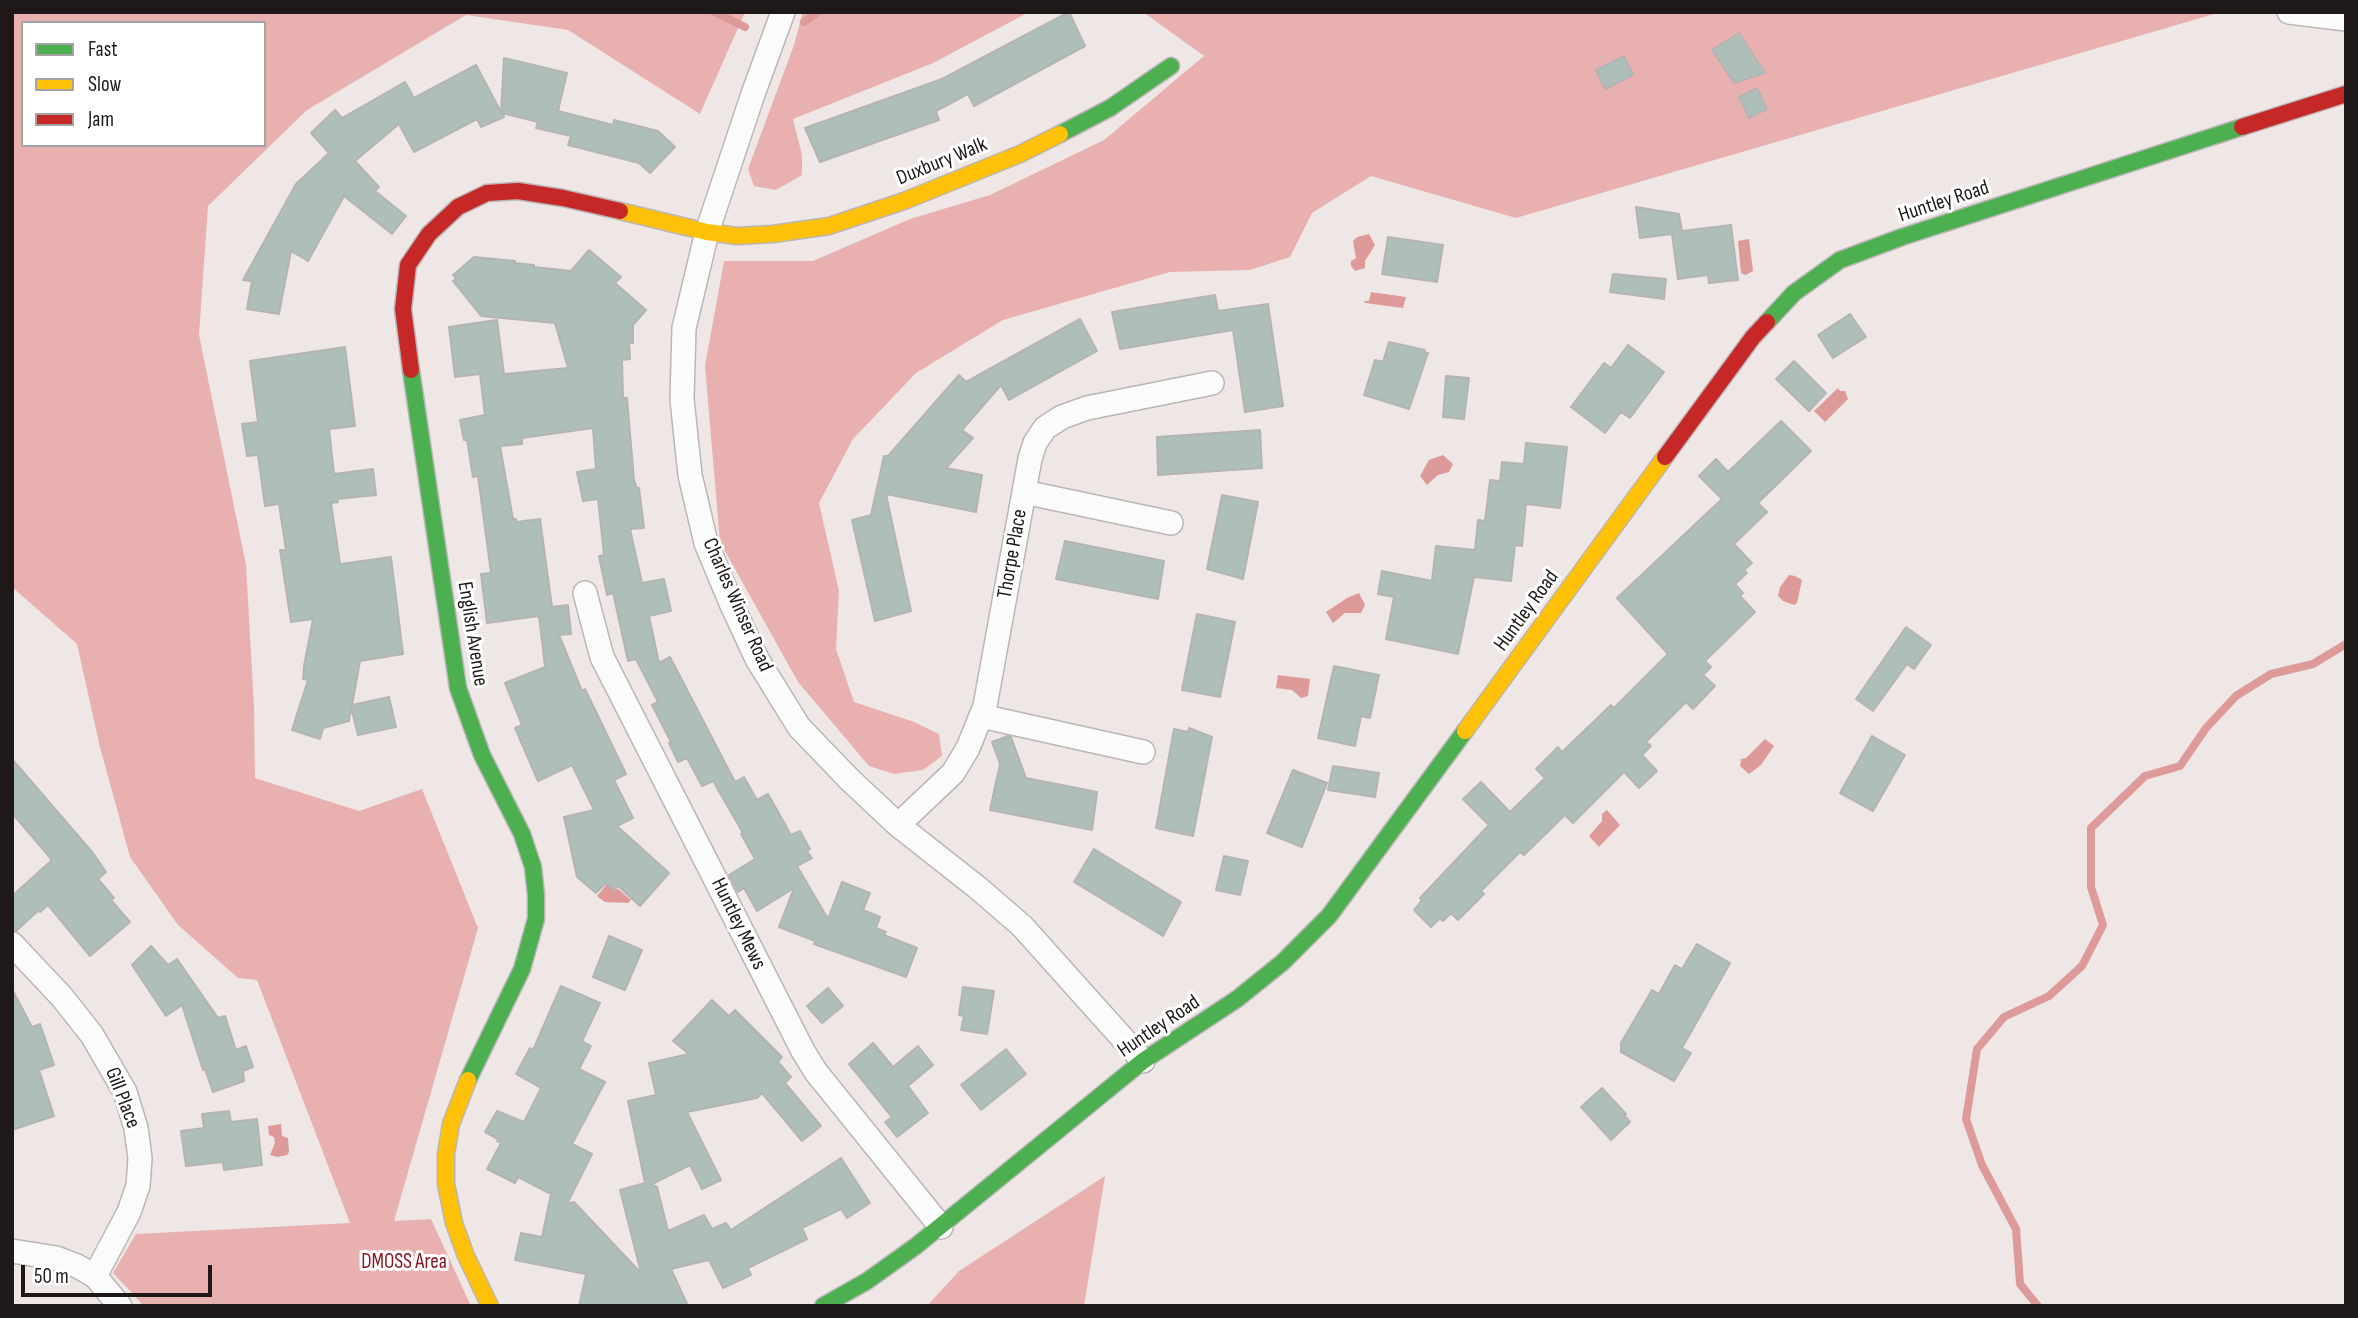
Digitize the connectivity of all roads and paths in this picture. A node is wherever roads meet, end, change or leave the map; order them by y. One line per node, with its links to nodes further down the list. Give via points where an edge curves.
1 (783, 12): 6 (street, Charles Winser Road)
2 (2289, 12): 3 (street)
3 (2346, 19)
4 (1171, 66): 6 (street, Duxbury Walk, via 1110,108 1020,154 904,201 829,226 737,236)
5 (2346, 93): 15 (street, Huntley Road, via 1902,237 1840,260 1794,293 1754,337 1329,916 1237,999)
6 (707, 232): 13 (street, Charles Winser Road, via 684,328 682,399 690,475 706,543 757,660 799,727); 20 (street, English Avenue, via 563,198 518,191 487,193 458,207 429,234 408,265 403,309 458,688 482,755 522,834 536,895 536,919 522,970 460,1097 446,1154 454,1223)
7 (1212, 383): 8 (street, Thorpe Place, via 1062,417 1045,428 1035,443)
8 (1024, 492): 9 (street); 11 (street, Thorpe Place)
9 (1171, 523)
10 (585, 593): 16 (street, Huntley Mews, via 602,657 803,1051)
11 (981, 716): 12 (street); 13 (street, Thorpe Place, via 953,773)
12 (1143, 752)
13 (898, 825): 15 (street, Charles Winser Road, via 1022,926)
14 (12, 944): 18 (street, Gill Place, via 92,1035 125,1092 136,1128 138,1186)
15 (1143, 1061): 16 (street, Huntley Road)
16 (941, 1227): 21 (street, Huntley Road, via 867,1281)
17 (12, 1251): 18 (street, via 56,1258)
18 (95, 1276): 19 (street)
19 (120, 1306)
20 (490, 1306)
21 (823, 1306)

